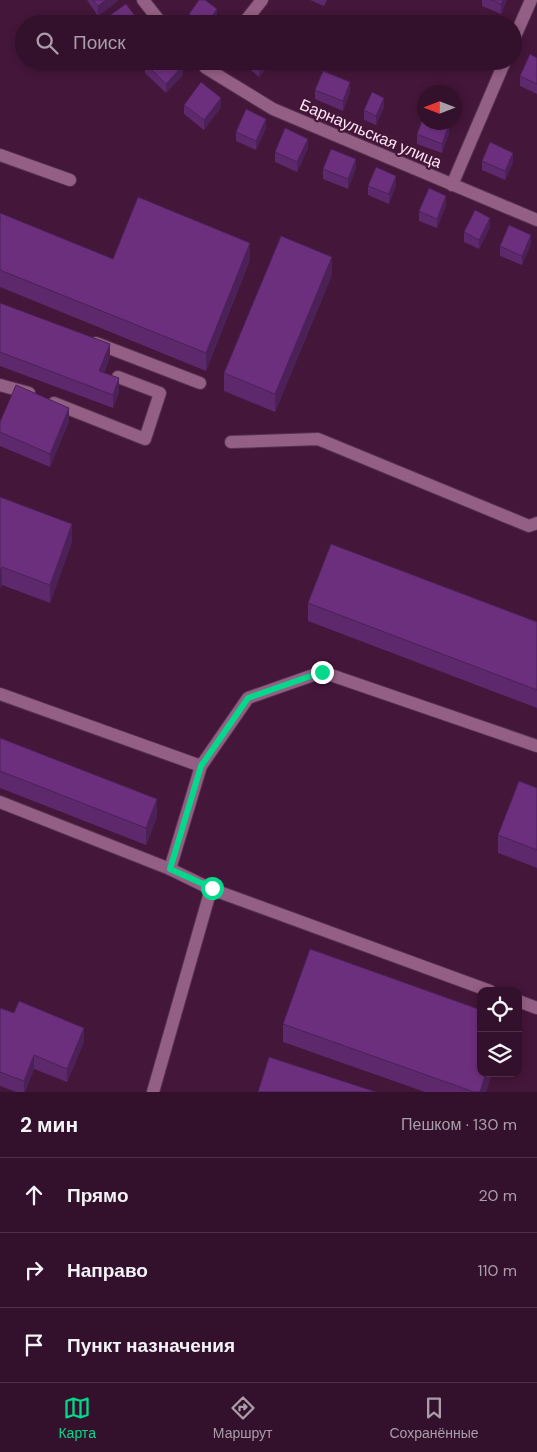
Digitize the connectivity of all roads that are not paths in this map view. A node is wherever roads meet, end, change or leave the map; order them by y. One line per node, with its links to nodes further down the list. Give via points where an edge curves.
1 (143, 0): 4 (street)
2 (262, 0): 5 (street)
3 (531, 0): 6 (street)
4 (155, 15)
5 (250, 15)
6 (522, 20)
7 (215, 70): 11 (street, Барнаульская улица, via 273,108)
8 (501, 70): 11 (street)
9 (0, 154): 10 (street)
10 (70, 180)
11 (452, 185): 12 (street, Барнаульская улица)
12 (537, 220)
13 (82, 337): 15 (street)
14 (118, 377): 16 (street, via 160,393 145,440 19,389)
15 (200, 383)
16 (0, 385)
17 (231, 442): 18 (street, via 318,439 529,526)
18 (537, 523)
19 (0, 694): 21 (street)
20 (537, 746): 21 (street, via 322,672 248,698)
21 (201, 766): 23 (street)
22 (0, 802): 23 (street)
23 (170, 869): 24 (street)
24 (212, 888): 25 (street); 28 (street)
25 (479, 987)
26 (522, 1002): 27 (street)
27 (537, 1008)
28 (159, 1071): 29 (street); 30 (street)
29 (153, 1092)
30 (163, 1092)

